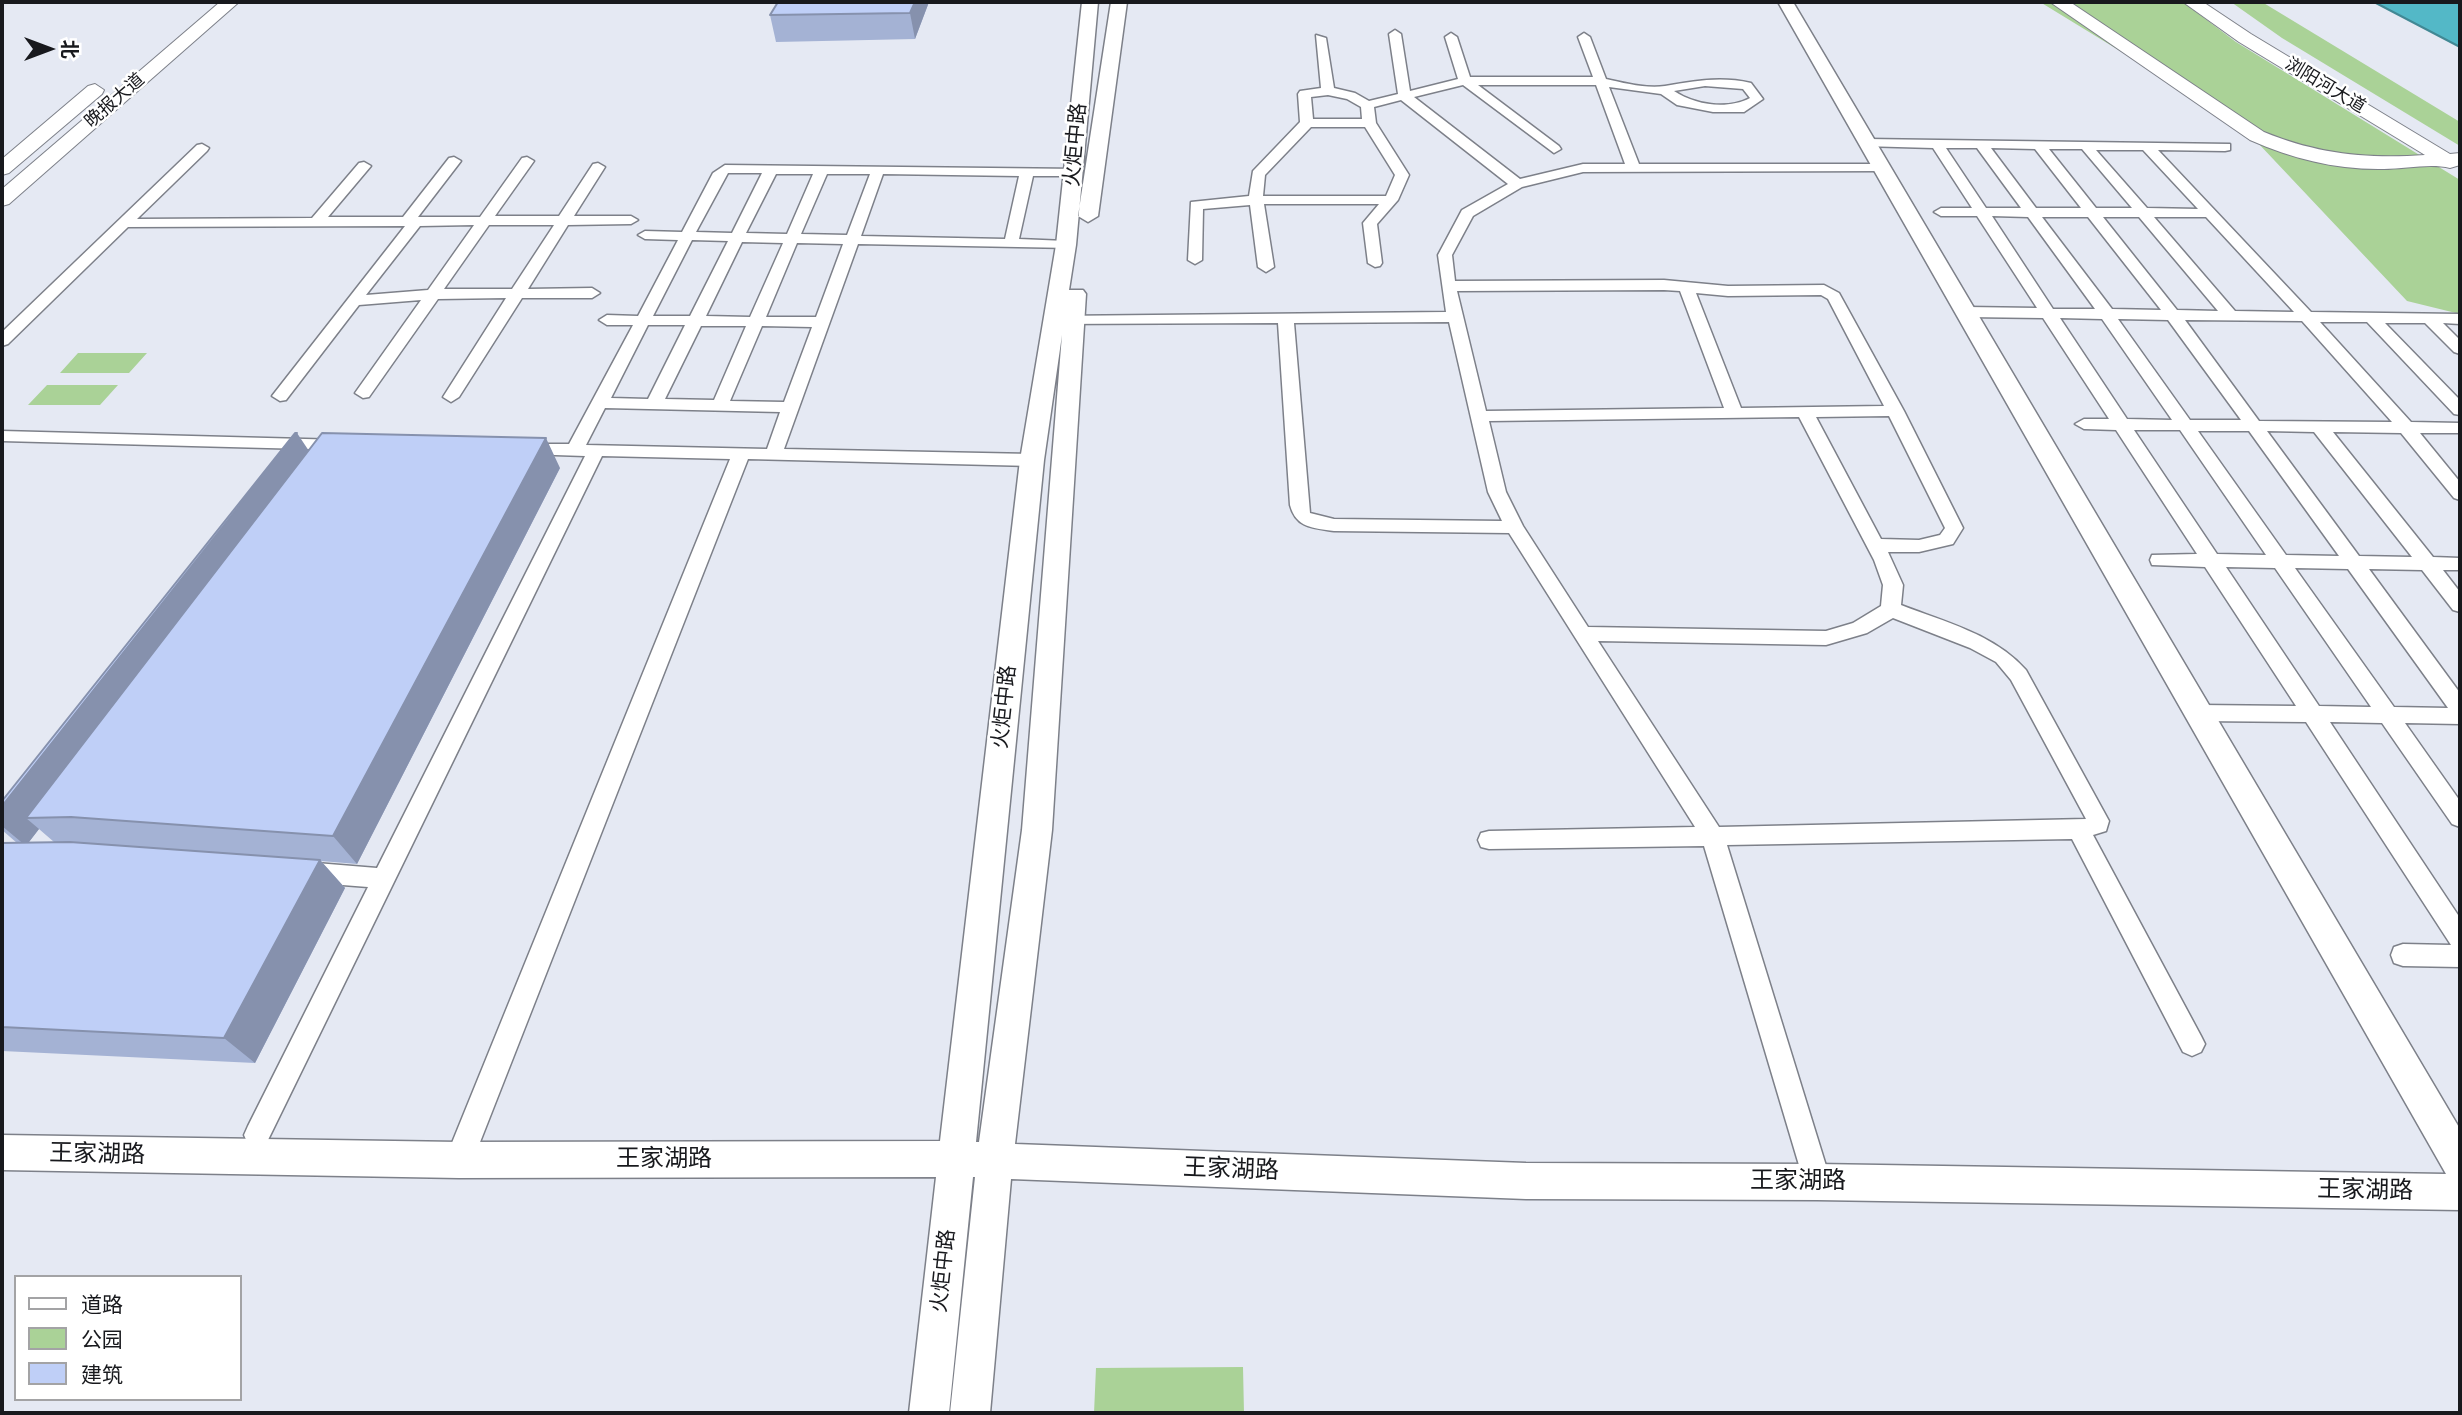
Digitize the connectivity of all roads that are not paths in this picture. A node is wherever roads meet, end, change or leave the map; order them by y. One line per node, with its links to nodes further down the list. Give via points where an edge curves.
1 (230, 2): 44 (main road, 晚报大道)
2 (1090, 2): 42 (street, 火炬中路)
3 (1119, 2): 90 (street)
4 (1786, 2): 21 (street)
5 (2059, 2): 31 (main road, via 2278,146 2327,161)
6 (2192, 2): 31 (main road, 浏阳河大道)
7 (2211, 2): 31 (main road, 浏阳河大道)
8 (1395, 34): 17 (street)
9 (1451, 37): 13 (street)
10 (1584, 37): 14 (street)
11 (1320, 38): 16 (street)
12 (106, 81): 37 (main road, 晚报大道)
13 (1465, 81): 14 (street); 17 (street); 29 (street)
14 (1598, 81): 15 (street); 35 (street)
15 (1664, 90): 15 (street, via 1682,102 1713,108 1739,109 1757,99 1747,86 1723,80 1689,82)
16 (1328, 91): 18 (street); 19 (street, via 1304,94)
17 (1405, 97): 18 (street); 43 (street)
18 (1367, 105): 20 (street)
19 (1307, 123): 20 (street); 45 (street, via 1258,174)
20 (1368, 123): 46 (street, via 1402,175)
21 (1867, 143): 22 (street); 36 (street)
22 (1937, 144): 23 (street); 50 (street)
23 (1981, 144): 24 (street); 47 (street)
24 (2039, 145): 25 (street); 48 (street)
25 (2086, 146): 26 (street); 51 (street)
26 (2147, 146): 27 (street); 52 (street)
27 (2225, 147)
28 (202, 148): 58 (street)
29 (1554, 149)
30 (527, 160): 53 (street)
31 (2457, 161)
32 (454, 162): 56 (street)
33 (365, 166): 57 (street)
34 (598, 167): 54 (street)
35 (1633, 167): 36 (street); 43 (street, via 1583,168)
36 (1881, 167): 75 (street)
37 (2, 169)
38 (771, 169): 39 (street); 60 (street, via 735,168 720,173); 61 (street)
39 (822, 169): 40 (street); 62 (street)
40 (878, 170): 41 (street); 63 (street)
41 (1027, 172): 42 (street); 64 (street)
42 (1074, 172): 65 (street, 火炬中路)
43 (1517, 184): 69 (street, via 1468,213 1446,255)
44 (2, 200)
45 (1256, 200): 46 (street); 66 (street, via 1196,205); 68 (street)
46 (1391, 200): 67 (street, via 1370,223)
47 (2031, 211): 48 (street); 50 (street); 77 (street)
48 (2091, 211): 51 (street); 78 (street)
49 (1941, 212): 50 (street)
50 (1982, 212): 76 (street)
51 (2143, 213): 52 (street); 79 (street)
52 (2208, 213): 81 (street)
53 (484, 220): 54 (street); 56 (street); 73 (street)
54 (564, 220): 55 (street); 71 (street)
55 (631, 220)
56 (411, 221): 57 (street); 74 (street)
57 (316, 222): 58 (street)
58 (124, 223): 92 (street)
59 (645, 235): 60 (street)
60 (687, 236): 61 (street); 87 (street)
61 (736, 237): 62 (street); 88 (street)
62 (792, 238): 63 (street); 89 (street)
63 (853, 240): 64 (street); 91 (street)
64 (1011, 243): 65 (street)
65 (1066, 246): 90 (street, 火炬中路)
66 (1195, 260)
67 (1375, 263)
68 (1266, 267)
69 (1448, 286): 70 (street); 80 (street)
70 (1686, 286): 102 (street, via 1728,291 1824,290 1834,296); 104 (street)
71 (517, 293): 72 (street); 73 (street); 96 (street)
72 (592, 293)
73 (432, 294): 74 (street); 94 (street)
74 (354, 301): 95 (street)
75 (1967, 312): 76 (street); 133 (street)
76 (2049, 313): 77 (street); 107 (street)
77 (2107, 314): 78 (street); 108 (street)
78 (2173, 315): 79 (street); 109 (street)
79 (2231, 316): 81 (street)
80 (1453, 317): 82 (street); 105 (street)
81 (2307, 317): 83 (street); 111 (street)
82 (1286, 318): 90 (street); 121 (street, via 1302,516 1334,525)
83 (2372, 318): 84 (street); 101 (street)
84 (2429, 318): 85 (street); 93 (street)
85 (2460, 319)
86 (607, 320): 87 (street)
87 (643, 320): 88 (street); 97 (street)
88 (696, 321): 89 (street); 98 (street)
89 (756, 321): 91 (street); 99 (street)
90 (1063, 321): 119 (street, 火炬中路); 151 (street, via 1037,830)
91 (822, 322): 100 (street)
92 (2, 341)
93 (2460, 349)
94 (363, 393)
95 (280, 396)
96 (451, 397)
97 (600, 403): 98 (street); 116 (street)
98 (654, 404): 99 (street)
99 (720, 405): 100 (street)
100 (791, 407): 118 (street)
101 (2460, 410)
102 (1896, 411): 103 (street); 122 (street, via 1954,528 1946,540 1919,546)
103 (1805, 413): 104 (street); 122 (street)
104 (1735, 414): 105 (street)
105 (1478, 415): 121 (street, via 1497,492)
106 (2084, 424): 107 (street)
107 (2121, 424): 108 (street); 124 (street)
108 (2184, 425): 109 (street); 125 (street)
109 (2253, 425): 110 (street); 126 (street)
110 (2319, 426): 111 (street); 127 (street)
111 (2405, 426): 112 (street); 120 (street)
112 (2460, 428)
113 (2, 436): 114 (street)
114 (366, 446)
115 (505, 449): 116 (street)
116 (585, 451): 117 (street); 142 (street)
117 (741, 454): 118 (street); 150 (street)
118 (773, 455): 119 (street)
119 (1032, 460): 149 (street, 火炬中路)
120 (2460, 494)
121 (1514, 527): 131 (street)
122 (1875, 545): 130 (street, via 1893,585)
123 (2159, 559): 124 (street)
124 (2210, 560): 125 (street); 134 (street)
125 (2279, 561): 126 (street); 135 (street)
126 (2354, 562): 127 (street); 132 (street)
127 (2427, 564): 128 (street); 129 (street)
128 (2460, 564)
129 (2460, 605)
130 (1891, 610): 131 (street, via 1854,632 1826,638); 138 (street, via 2003,657 2019,676 2098,821 2094,828)
131 (1585, 634): 139 (street)
132 (2460, 708)
133 (2199, 713): 134 (street); 152 (street)
134 (2310, 714): 135 (street); 143 (street)
135 (2386, 715): 136 (street); 137 (street)
136 (2460, 716)
137 (2460, 818)
138 (2079, 830): 139 (street); 146 (street)
139 (1713, 837): 140 (street); 153 (street)
140 (1489, 840)
141 (276, 870): 142 (street)
142 (384, 878): 147 (street)
143 (2460, 938)
144 (2403, 955): 145 (street)
145 (2460, 956)
146 (2192, 1044)
147 (257, 1135)
148 (2, 1153): 150 (street, 王家湖路)
149 (956, 1159): 150 (street, 王家湖路); 151 (street, 王家湖路); 155 (street, 火炬中路)
150 (459, 1160)
151 (995, 1161): 153 (street, 王家湖路, via 1526,1181); 156 (street)
152 (2460, 1163)
153 (1817, 1182): 154 (street, 王家湖路)
154 (2460, 1192)
155 (929, 1413)
156 (970, 1413)

